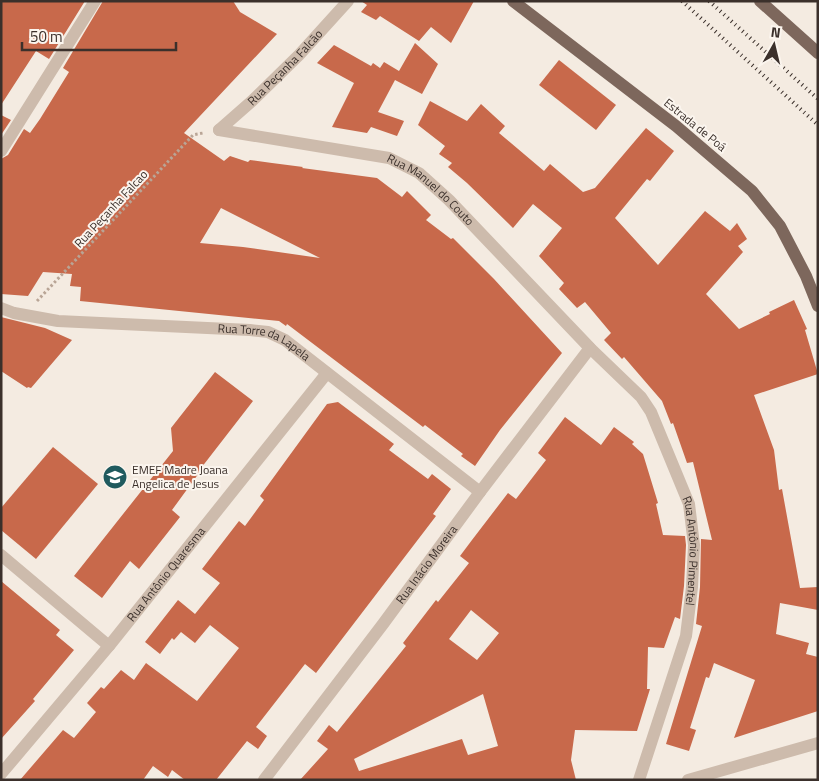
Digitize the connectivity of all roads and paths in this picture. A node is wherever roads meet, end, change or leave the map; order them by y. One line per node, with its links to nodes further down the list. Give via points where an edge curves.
1 (95, 1): 7 (street)
2 (348, 1): 6 (street, Rua Peçanha Falcão, via 285,68)
3 (513, 1): 8 (main road, Estrada de Poá, via 676,126 752,191 780,226)
4 (760, 1): 5 (main road)
5 (818, 53)
6 (219, 130): 10 (path, Rua Peçanha Falcao, via 193,135); 11 (street, Rua Manuel do Couto, via 388,158 420,173)
7 (1, 151)
8 (818, 306)
9 (1, 308): 10 (street, Rua Torre da Lapela)
10 (25, 314): 12 (street, Rua Torre da Lapela, via 58,321 268,332 285,340)
11 (590, 348): 13 (street, Rua Inácio Moreira); 19 (street, Rua Antônio Pimentel, via 642,398 651,412 688,504 694,545 686,636)
12 (327, 372): 13 (street, Rua Torre da Lapela); 15 (street, Rua Antônio Quaresma)
13 (480, 492): 18 (street, Rua Inácio Moreira)
14 (1, 555): 15 (street)
15 (109, 646): 17 (street, Rua Antônio Quaresma)
16 (818, 743): 20 (street)
17 (1, 774)
18 (264, 780)
19 (639, 780)
20 (688, 780)

